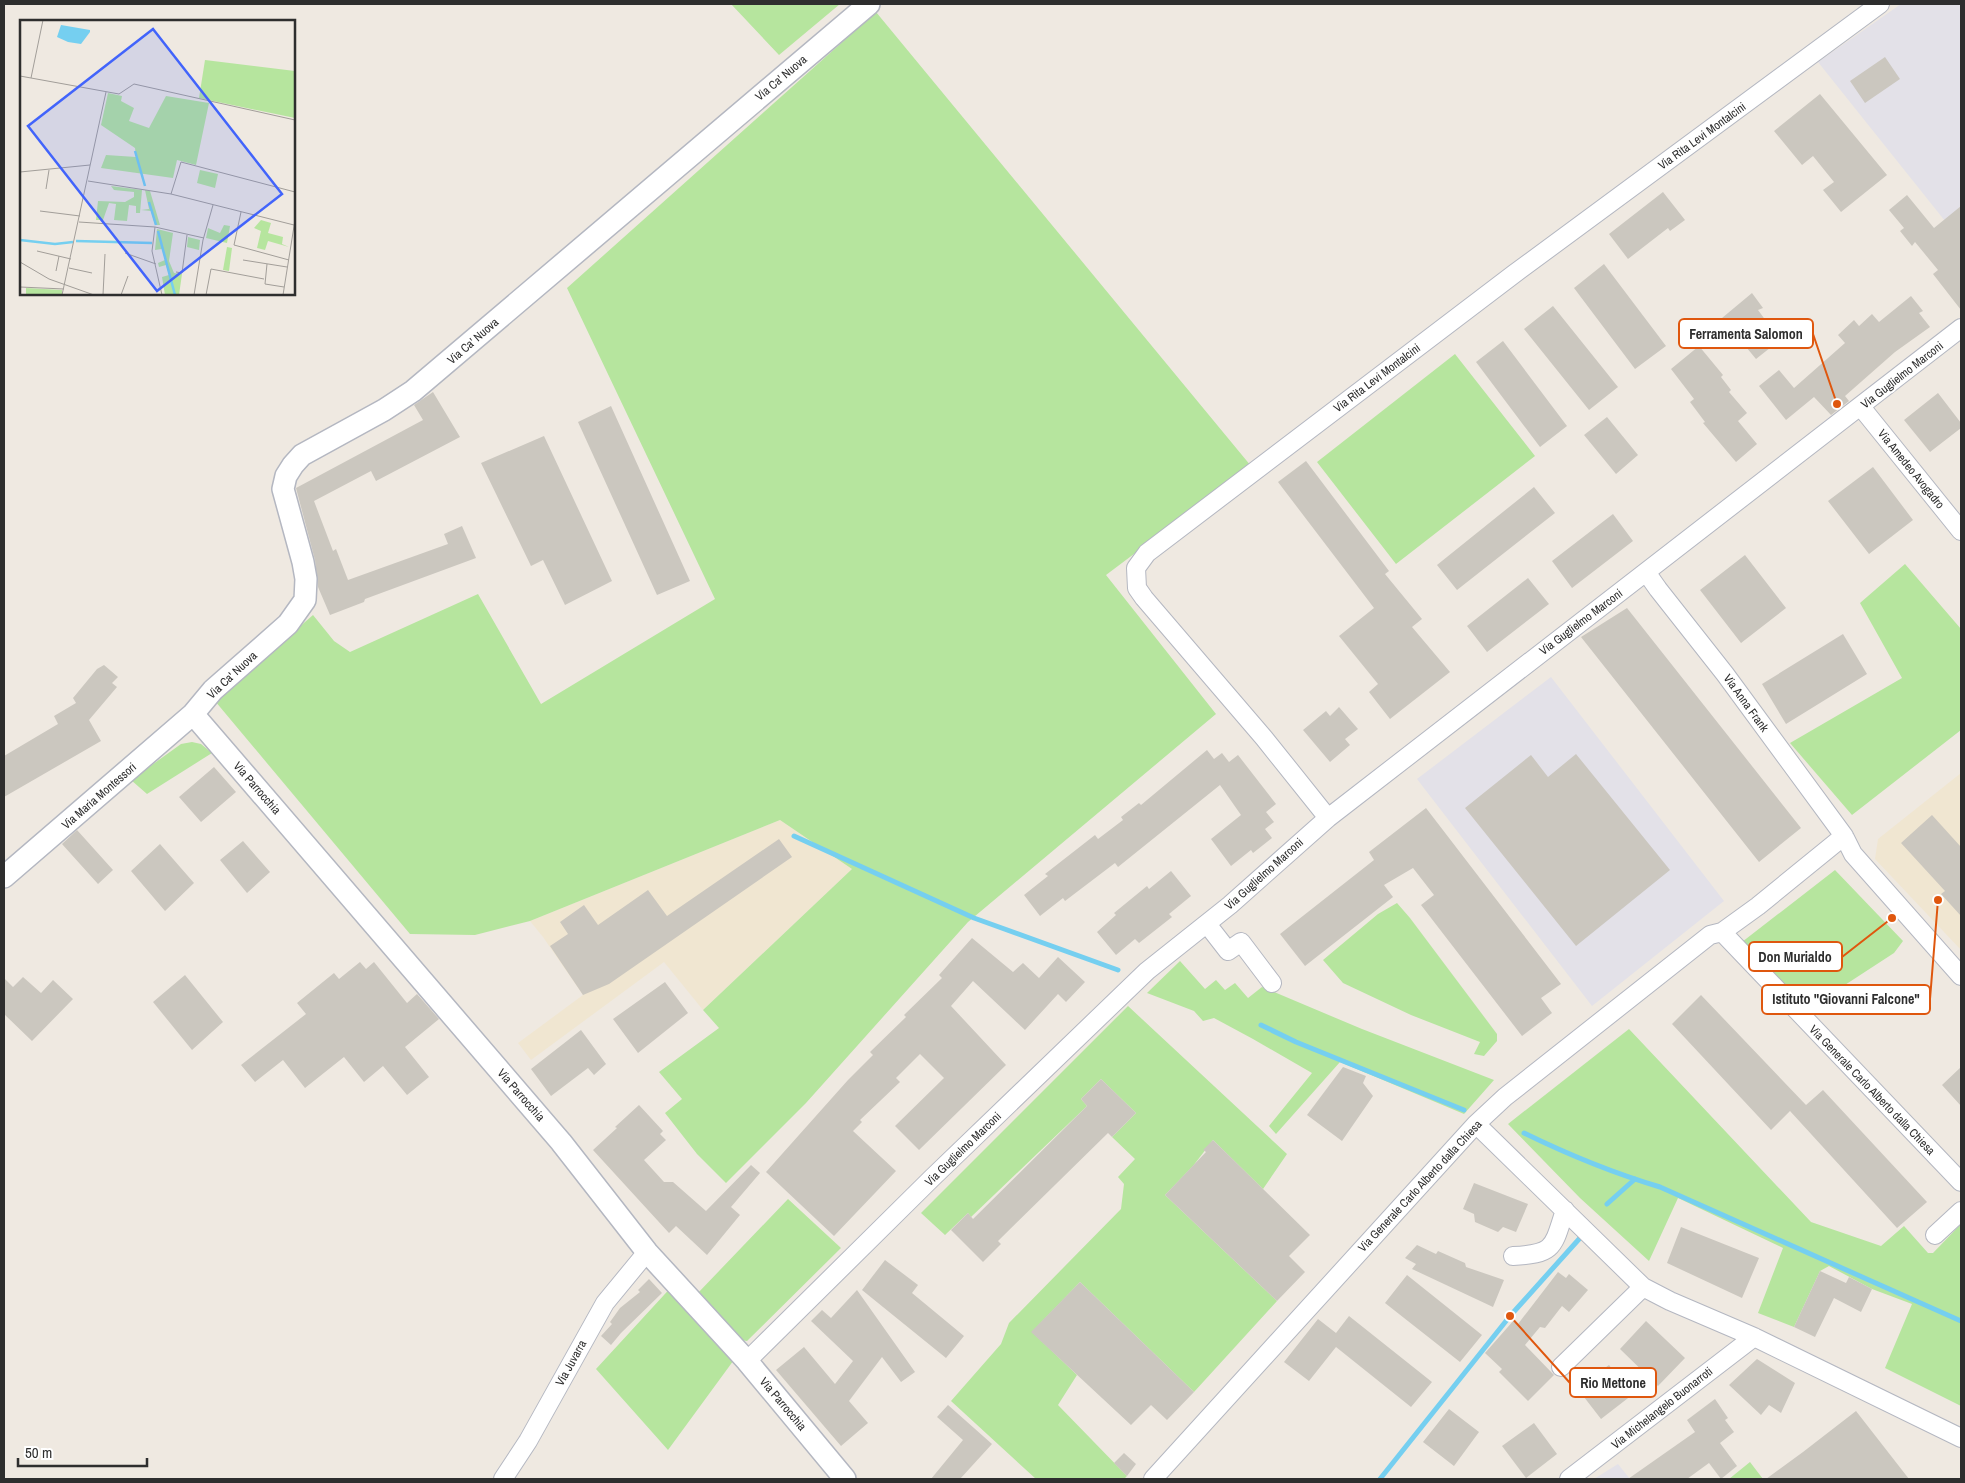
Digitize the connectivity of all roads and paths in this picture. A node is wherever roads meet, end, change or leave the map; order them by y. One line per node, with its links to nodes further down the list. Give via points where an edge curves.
1 (869, 4): 7 (street, Via Ca' Nuova, via 413,391 310,450 293,465 283,489 304,562 305,600 288,624 212,690)
2 (1880, 4): 8 (street, Via Rita Levi Montalcini, via 1514,274 1147,553 1136,568 1137,588 1144,598)
3 (1961, 328): 4 (street, Via Guglielmo Marconi)
4 (1861, 407): 5 (street, Via Amedeo Avogadro); 6 (street, Via Guglielmo Marconi)
5 (1961, 531)
6 (1646, 572): 8 (street, Via Guglielmo Marconi); 9 (street, Via Anna Frank)
7 (193, 714): 10 (street, Via Maria Montessori); 20 (street, Via Parrocchia, via 561,1142)
8 (1328, 818): 11 (street, Via Guglielmo Marconi)
9 (1844, 836): 12 (street, Via Generale Carlo Alberto dalla Chiesa); 13 (street, Via Anna Frank, via 1853,854)
10 (4, 877)
11 (1207, 924): 14 (street, via 1228,951 1241,942); 24 (street, Via Guglielmo Marconi, via 1147,971)
12 (1722, 932): 15 (street, Via Generale Carlo Alberto dalla Chiesa, via 1710,934 1505,1097); 16 (street, Via Generale Carlo Alberto dalla Chiesa)
13 (1961, 976)
14 (1272, 983)
15 (1476, 1124): 17 (street); 29 (street, Via Generale Carlo Alberto dalla Chiesa)
16 (1961, 1182)
17 (1566, 1210): 21 (street, via 1548,1249 1532,1255); 22 (street)
18 (1961, 1210): 19 (street)
19 (1935, 1235)
20 (647, 1252): 24 (street, Via Parrocchia); 27 (street, Via Juvarra, via 605,1303 528,1441)
21 (1513, 1256)
22 (1643, 1287): 23 (street); 25 (street)
23 (1754, 1337): 26 (street); 30 (street, Via Michelangelo Buonarroti)
24 (747, 1361): 28 (street, Via Parrocchia)
25 (1561, 1367)
26 (1961, 1438)
27 (503, 1479)
28 (845, 1479)
29 (1156, 1479)
30 (1569, 1479)

